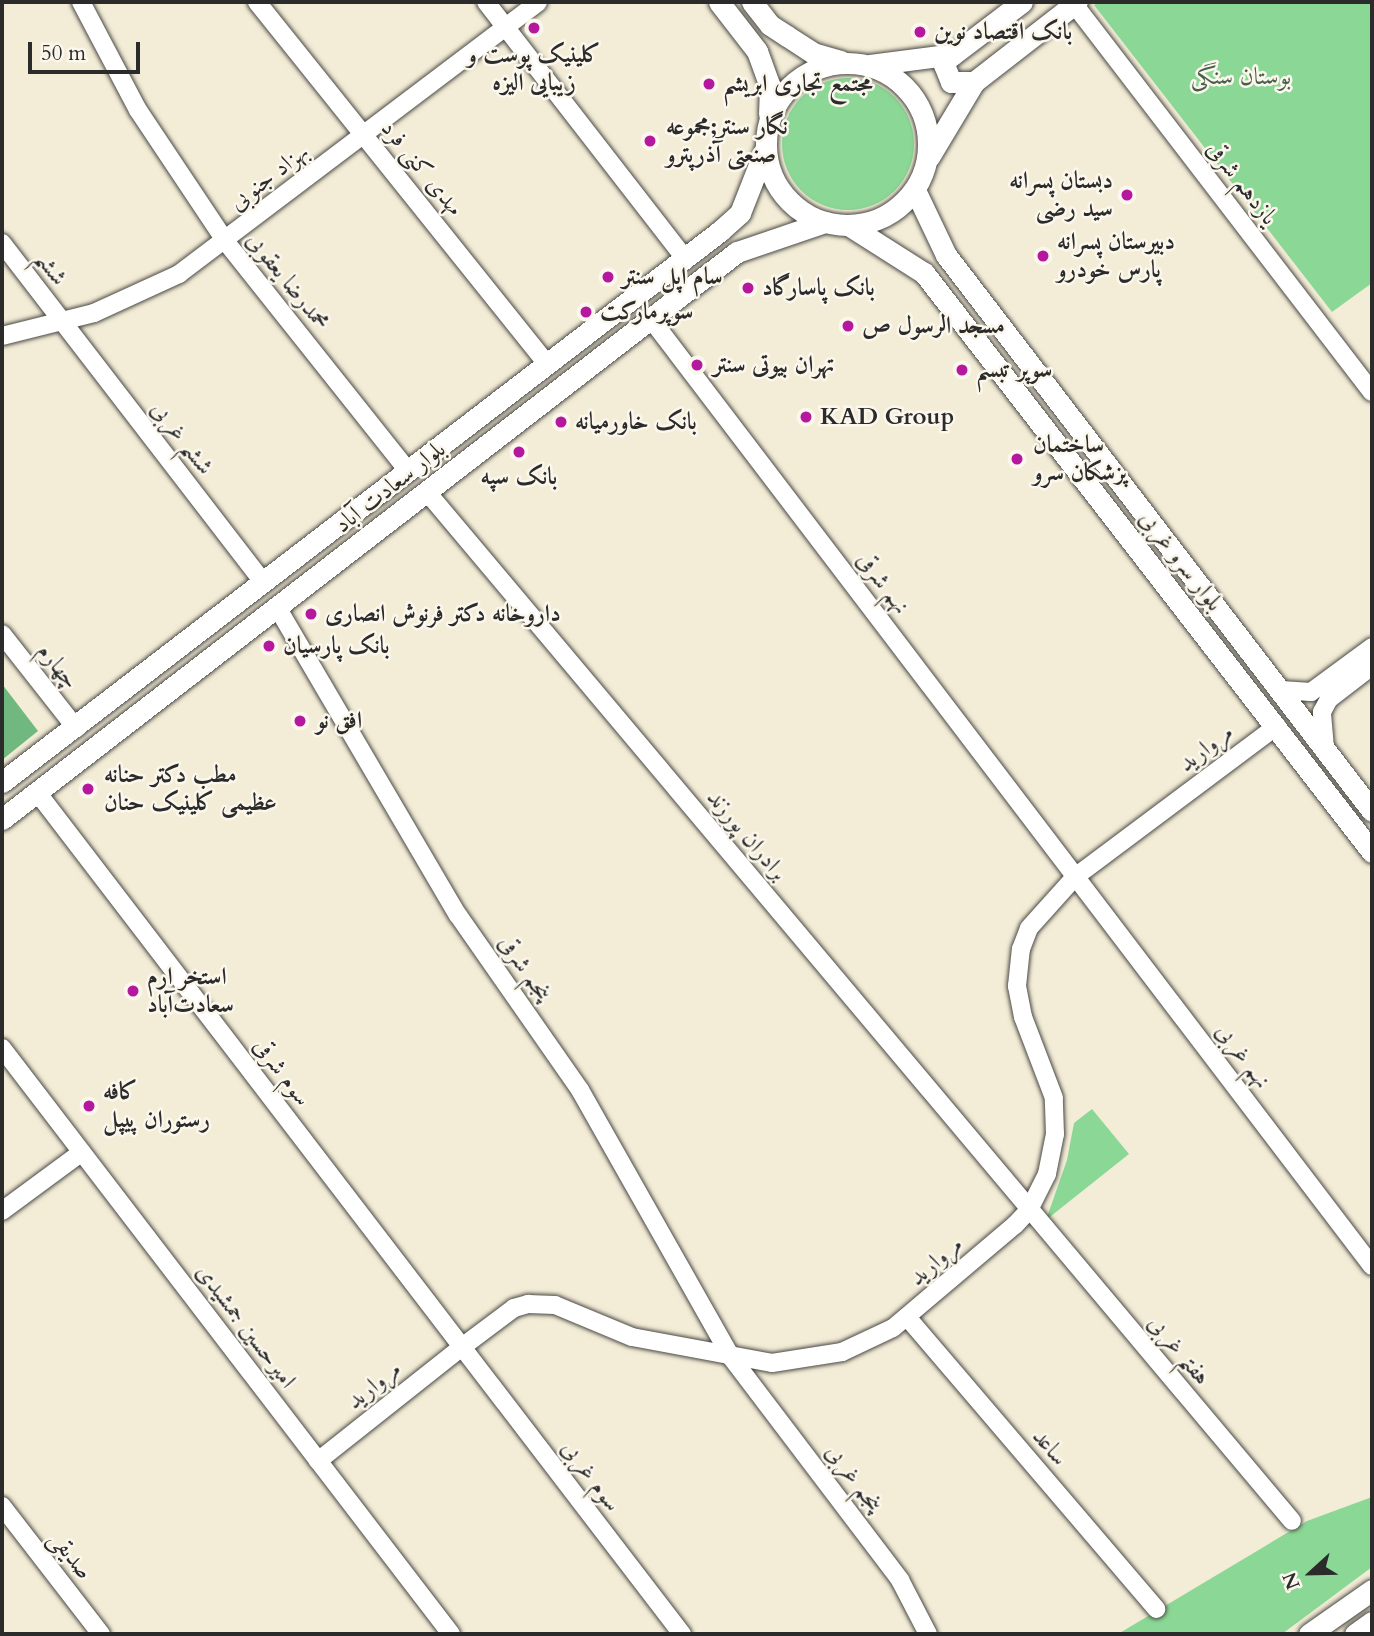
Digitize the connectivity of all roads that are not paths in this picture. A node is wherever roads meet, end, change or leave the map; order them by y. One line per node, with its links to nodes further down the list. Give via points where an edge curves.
1 (81, 2): 21 (street, محمدرضا یعقوبی, via 138,110)
2 (257, 2): 15 (street, مهدی کنی فرد)
3 (486, 2): 9 (street)
4 (538, 2): 9 (street, بهزاد جنوبی)
5 (719, 2): 14 (main road, via 759,56 770,86)
6 (752, 2): 11 (main road, via 770,25 813,53)
7 (1023, 2): 10 (main road)
8 (1075, 3): 13 (main road); 28 (street, یازدهم شرقی)
9 (505, 27): 15 (street, بهزاد جنوبی); 23 (street)
10 (953, 54): 12 (main road); 13 (main road, via 944,65 951,82)
11 (844, 62): 12 (main road); 14 (main road, via 819,67 797,79 779,98)
12 (870, 65): 17 (main road, via 893,76 912,93 924,116)
13 (974, 82): 17 (main road)
14 (769, 122): 16 (main road)
15 (363, 134): 21 (street, بهزاد جنوبی); 27 (street, مهدی کنی فرد)
16 (766, 147): 19 (main road, via 771,172 783,194 802,211); 23 (main road, بلوار سعادت آباد, via 740,212)
17 (927, 161): 18 (main road)
18 (915, 190): 20 (main road, via 886,215); 38 (main road, بلوار سرو غربی, via 946,255)
19 (825, 222): 20 (main road); 24 (main road, بلوار سعادت آباد, via 737,252)
20 (850, 226): 39 (main road, بلوار سرو غربی, via 925,273)
21 (226, 242): 25 (street, بهزاد جنوبی, via 135,298); 31 (street, محمدرضا یعقوبی)
22 (2, 243): 25 (street, ششم)
23 (685, 259): 27 (main road, بلوار سعادت آباد)
24 (650, 319): 30 (main road, بلوار سعادت آباد); 47 (street, نهم شرقی)
25 (62, 322): 26 (street, بهزاد جنوبی); 33 (street, ششم غربی)
26 (2, 336)
27 (548, 365): 29 (main road, بلوار سعادت آباد)
28 (1372, 392)
29 (450, 440): 30 (main road, via 462,449); 31 (main road, بلوار سعادت آباد)
30 (463, 464): 32 (main road, بلوار سعادت آباد)
31 (409, 472): 33 (main road, بلوار سعادت آباد)
32 (427, 492): 34 (main road, بلوار سعادت آباد); 50 (street, برادران پورزند)
33 (264, 583): 40 (main road, بلوار سعادت آباد)
34 (277, 607): 43 (main road, بلوار سعادت آباد); 55 (street, پنجم شرقی, via 458,915 580,1090)
35 (2, 635): 40 (street, چهارم)
36 (1372, 647): 38 (street, via 1311,691)
37 (1372, 666): 41 (street, via 1329,699 1322,712)
38 (1282, 690): 41 (main road, بلوار سرو غربی)
39 (1277, 726): 46 (main road, بلوار سرو غربی); 47 (street, مروارید)
40 (76, 728): 42 (main road, بلوار سعادت آباد)
41 (1325, 748): 44 (main road, بلوار سرو غربی)
42 (2, 782)
43 (37, 793): 45 (main road, بلوار سعادت آباد); 54 (street, سوم شرقی)
44 (1372, 811)
45 (2, 819)
46 (1372, 852)
47 (1076, 877): 50 (street, مروارید, via 1030,928 1017,969 1019,1002 1056,1115 1047,1174); 52 (street, نهم غربی)
48 (2, 1048): 49 (street, امیرحسین جمشیدی)
49 (82, 1152): 51 (street); 56 (street, امیرحسین جمشیدی)
50 (1029, 1210): 53 (street, مروارید); 58 (street, هفتم غربی)
51 (2, 1211)
52 (1372, 1266)
53 (907, 1317): 55 (street, مروارید, via 878,1338 826,1357 772,1363); 60 (street, ساعد)
54 (462, 1347): 55 (street, مروارید, via 514,1308 542,1302 632,1337); 56 (street, مروارید); 64 (street, سوم غربی)
55 (731, 1357): 65 (street, پنجم غربی, via 900,1580)
56 (318, 1461): 63 (street, امیرحسین جمشیدی)
57 (2, 1506): 62 (street, صدیقی)
58 (1292, 1521)
59 (1372, 1590): 66 (main road)
60 (1156, 1609)
61 (1372, 1622): 67 (main road)
62 (101, 1634)
63 (451, 1634)
64 (682, 1634)
65 (928, 1634)
66 (1309, 1634)
67 (1355, 1634)

